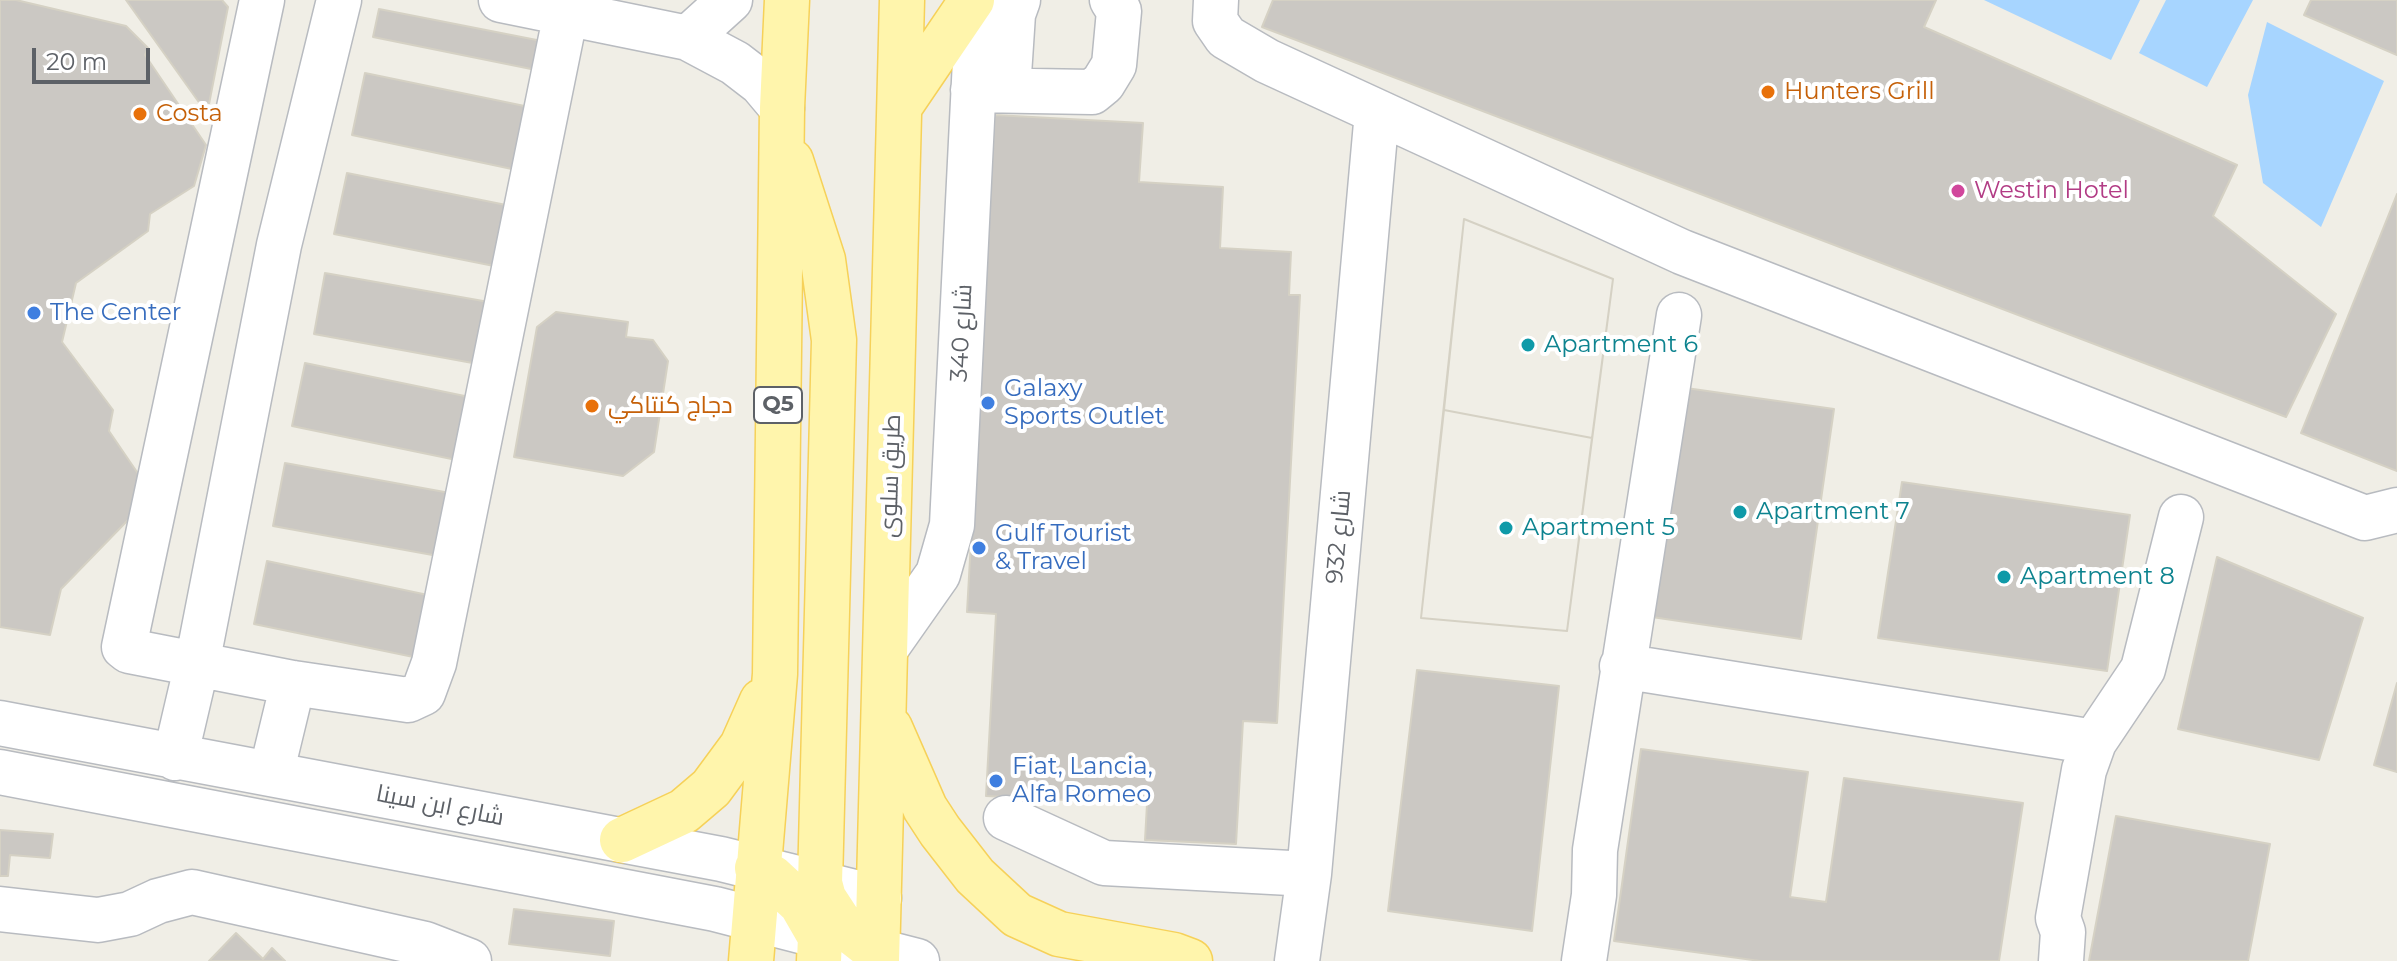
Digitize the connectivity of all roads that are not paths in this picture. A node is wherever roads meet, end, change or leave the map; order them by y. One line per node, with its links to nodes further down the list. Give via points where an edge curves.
1 (262, 0): 21 (street, via 124,641 129,651)
2 (339, 0): 21 (street, via 279,245)
3 (501, 0): 11 (street)
4 (730, 0): 12 (street)
5 (787, 0): 16 (main road, Q5)
6 (902, 0): 14 (main road, طريق سلوى)
7 (975, 0): 13 (street, شارع 340); 14 (main road)
8 (1018, 0): 13 (street)
9 (1112, 0): 13 (street, via 1119,11 1114,65 1092,92)
10 (1216, 0): 15 (street, via 1215,21 1226,37)
11 (566, 13): 12 (street); 24 (street, via 434,663 423,693 408,700)
12 (688, 38): 16 (street, via 761,83)
13 (991, 90): 20 (street, شارع 340, via 952,525 938,574)
14 (900, 106): 20 (main road, طريق سلوى)
15 (1377, 112): 18 (street, via 1682,252 2365,518); 35 (street, شارع 932)
16 (782, 122): 23 (main road, Q5); 36 (main road, via 823,260 834,340)
17 (1679, 315): 22 (street)
18 (2397, 510)
19 (2181, 517): 27 (street, via 2143,669)
20 (886, 648): 25 (main road, طريق سلوى)
21 (197, 664): 24 (street); 28 (street)
22 (1622, 666): 27 (street); 33 (street)
23 (775, 674): 32 (main road, via 742,746 711,788 684,811); 34 (main road, Q5)
24 (293, 683): 30 (street)
25 (886, 718): 37 (main road, طريق سلوى); 44 (main road, via 940,831 975,876 1017,915 1059,934)
26 (0, 723): 28 (street, شارع ابن سينا)
27 (2094, 742): 39 (street, via 2076,802)
28 (175, 758): 30 (street, شارع ابن سينا)
29 (0, 772): 40 (street, شارع ابن سينا)
30 (271, 774): 32 (street, شارع ابن سينا)
31 (1006, 818): 35 (street, via 1104,863)
32 (622, 840): 34 (street, شارع ابن سينا)
33 (1595, 850): 46 (street, via 1570,893); 47 (street)
34 (757, 868): 36 (street, شارع ابن سينا); 40 (main road, Q5); 41 (main road, via 788,890)
35 (1309, 874): 45 (street, شارع 932)
36 (820, 883): 37 (street, شارع ابن سينا); 42 (main road, via 841,924)
37 (879, 898): 42 (main road, طريق سلوى)
38 (0, 909): 43 (street, via 98,920 192,892 425,944)
39 (2058, 918): 48 (street, via 2041,940); 49 (street, via 2063,932)
40 (751, 940): 41 (street, شارع ابن سينا)
41 (819, 949): 42 (street, شارع ابن سينا)
42 (890, 958)
43 (469, 961)
44 (1190, 961)
45 (1297, 961)
46 (1555, 961)
47 (1584, 961)
48 (2036, 961)
49 (2061, 961)

